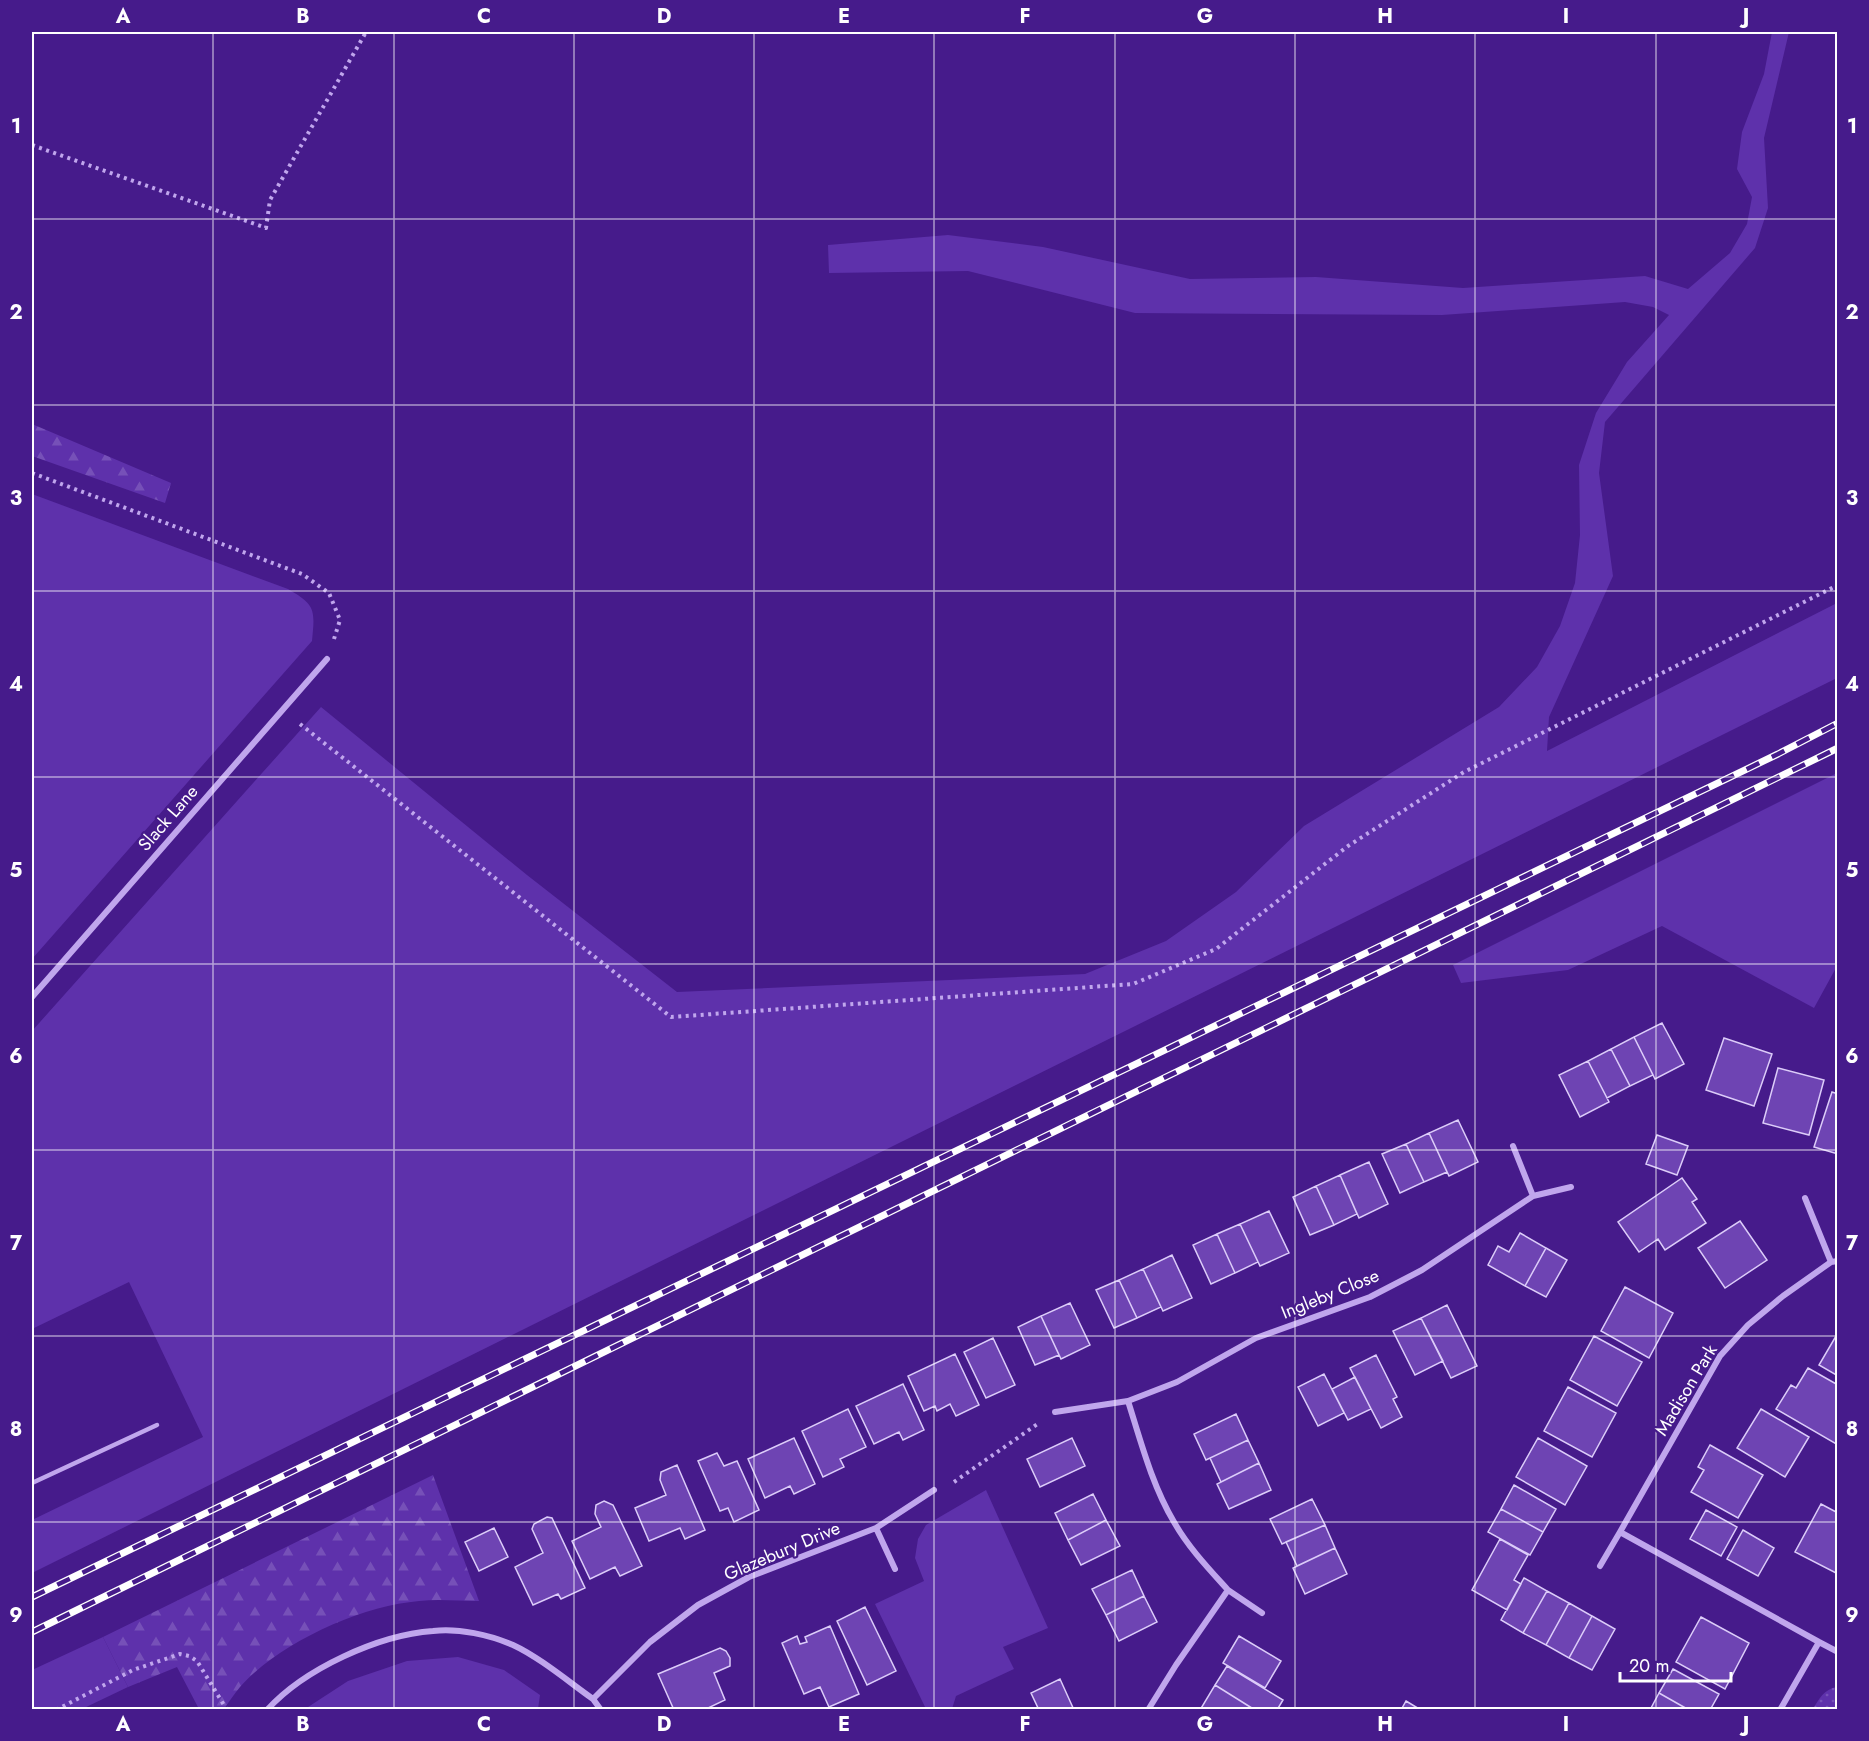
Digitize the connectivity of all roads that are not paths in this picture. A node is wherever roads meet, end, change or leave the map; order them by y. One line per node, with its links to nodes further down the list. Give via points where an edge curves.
1 (327, 659): 2 (street, Slack Lane)
2 (32, 997)
3 (1513, 1146): 5 (street)
4 (1571, 1187): 5 (street, Ingleby Close)
5 (1533, 1196): 8 (street, Ingleby Close, via 1422,1270 1370,1297 1256,1338 1177,1382)
6 (1805, 1198): 7 (street, Madison Park)
7 (1834, 1262): 14 (street, Madison Park, via 1783,1296 1748,1325 1720,1356)
8 (1128, 1401): 9 (street, Ingleby Close); 17 (street, via 1152,1477 1174,1522)
9 (1055, 1412)
10 (157, 1425): 11 (lane)
11 (32, 1483)
12 (934, 1490): 13 (street, Glazebury Drive)
13 (876, 1528): 16 (street); 21 (street, Glazebury Drive, via 749,1577 698,1605 650,1642)
14 (1620, 1533): 15 (street, Madison Park); 19 (street)
15 (1600, 1566)
16 (895, 1569)
17 (1228, 1590): 18 (street); 24 (street)
18 (1262, 1612)
19 (1819, 1642): 20 (street); 25 (street)
20 (1838, 1652)
21 (593, 1699): 22 (street, via 514,1645 473,1633 434,1630 351,1652 278,1697); 23 (street)
22 (267, 1710)
23 (601, 1710)
24 (1148, 1710)
25 (1780, 1710)

